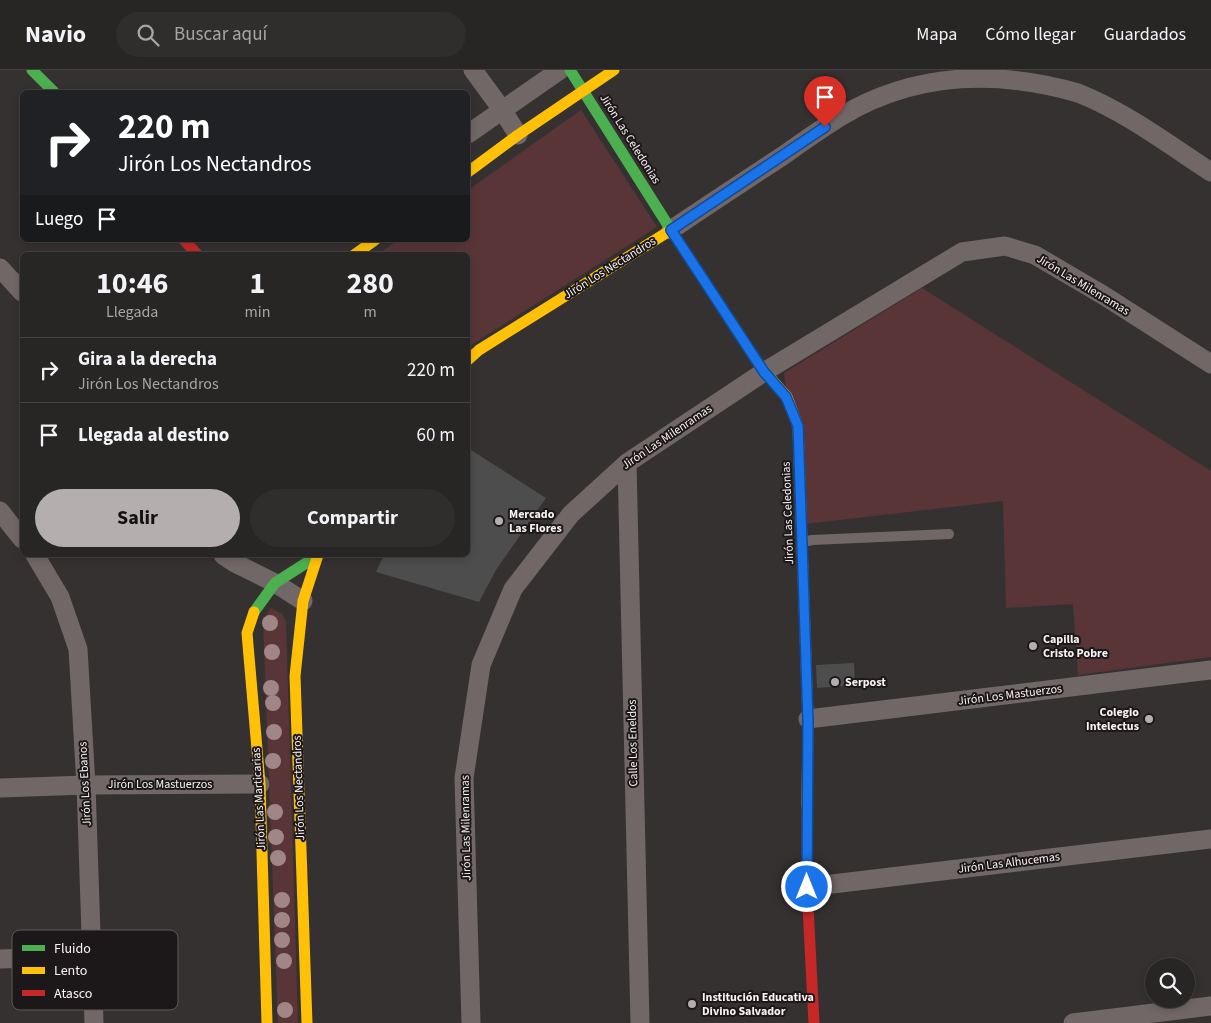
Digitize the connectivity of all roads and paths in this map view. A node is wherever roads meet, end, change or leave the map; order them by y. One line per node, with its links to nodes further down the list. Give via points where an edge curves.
1 (32, 70): 6 (street)
2 (473, 70): 8 (street)
3 (560, 70): 8 (street)
4 (570, 70): 7 (street, Jirón Las Celedonias)
5 (614, 70): 7 (street)
6 (52, 90)
7 (584, 92): 10 (street); 13 (street, Jirón Las Celedonias)
8 (503, 111): 9 (street); 10 (street)
9 (470, 133)
10 (518, 135): 11 (street)
11 (470, 171)
12 (1211, 172): 13 (street, Jirón Los Nectandros, via 1129,119 1078,92 1041,80 997,73 964,73 887,93 841,116)
13 (671, 230): 20 (street, Jirón Los Nectandros); 22 (street, Jirón Las Celedonias)
14 (186, 242): 16 (street)
15 (372, 242): 17 (street)
16 (195, 252)
17 (358, 252)
18 (0, 268): 19 (street)
19 (20, 290)
20 (470, 358)
21 (1211, 364): 22 (street, Jirón Las Milenramas, via 1035,255 1005,246 962,252)
22 (764, 372): 23 (street, Jirón Las Milenramas); 27 (street, Jirón Las Celedonias, via 786,397 798,426)
23 (626, 463): 47 (street, Jirón Las Milenramas, via 571,514 513,589 481,665 464,778); 48 (street, Calle Los Eneldos)
24 (0, 511): 26 (street)
25 (950, 534): 27 (lane)
26 (20, 536)
27 (802, 542): 35 (street, Jirón Las Celedonias)
28 (36, 557): 37 (street, Jirón Los Ebanos, via 60,597 78,649)
29 (225, 557): 32 (street)
30 (316, 557): 32 (street, Jirón Las Marticarias)
31 (318, 557): 33 (street, Jirón Los Nectandros)
32 (275, 583): 33 (street); 36 (street, Jirón Las Marticarias, via 254,611 247,633)
33 (304, 601): 46 (street, Jirón Los Nectandros, via 296,676)
34 (1211, 670): 35 (street, Jirón Los Mastuerzos)
35 (808, 720): 40 (street, Jirón Las Celedonias)
36 (260, 784): 37 (street, Jirón Los Mastuerzos); 45 (street, Jirón Las Marticarias)
37 (86, 785): 38 (street, Jirón Los Mastuerzos); 41 (street, Jirón Los Ebanos)
38 (0, 788)
39 (1211, 839): 40 (street, Jirón Las Alhucemas)
40 (807, 887): 49 (street, Jirón Las Celedonias)
41 (90, 930)
42 (1211, 1006): 50 (street)
43 (93, 1010): 44 (street, Jirón Los Ebanos)
44 (94, 1023)
45 (268, 1023)
46 (307, 1023)
47 (471, 1023)
48 (640, 1023)
49 (814, 1023)
50 (1073, 1023)

